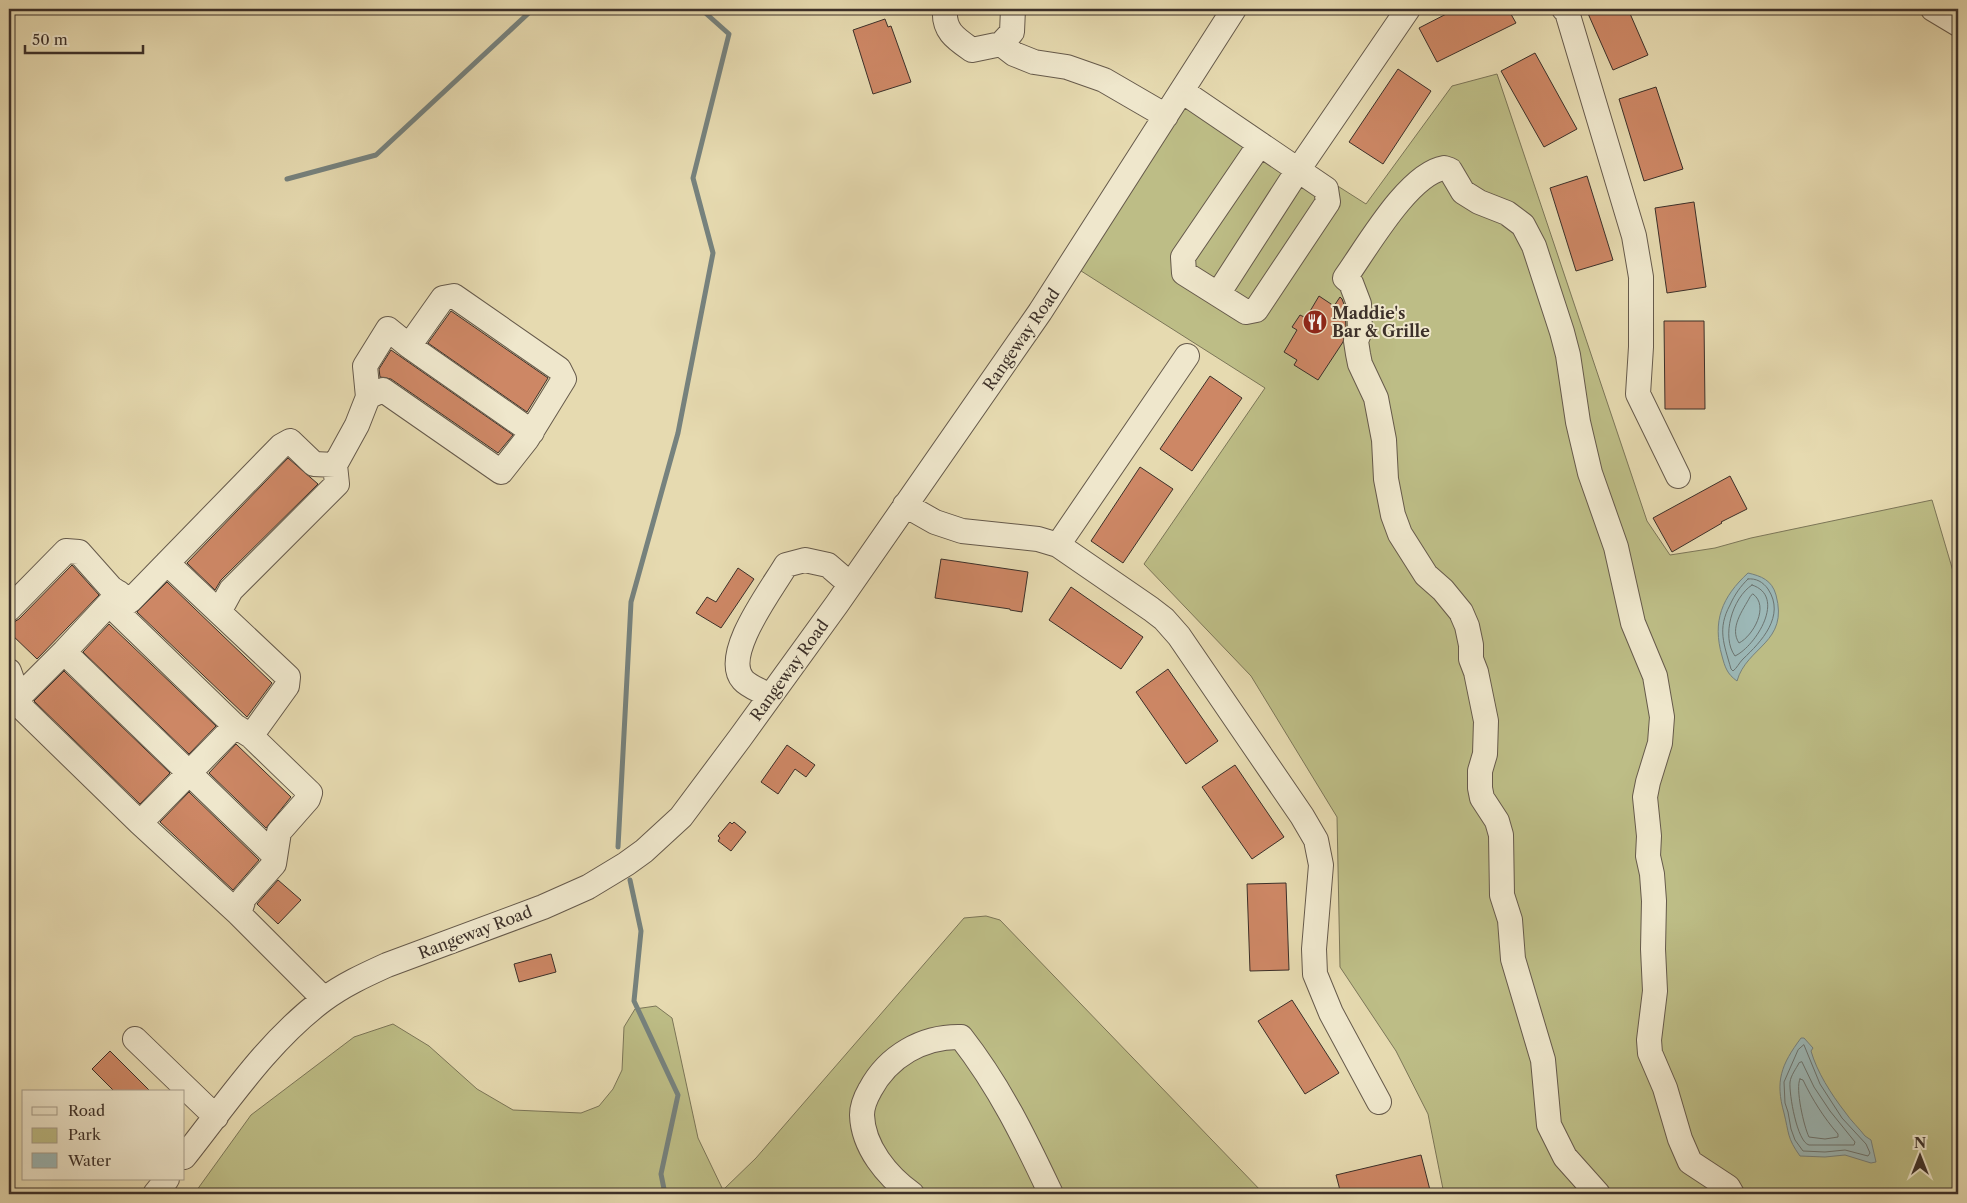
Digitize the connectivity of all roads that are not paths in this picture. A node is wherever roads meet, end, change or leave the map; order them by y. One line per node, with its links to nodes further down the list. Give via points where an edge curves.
1 (945, 9): 8 (street, via 944,20 954,37 972,50)
2 (1013, 9): 8 (street, via 1012,32)
3 (1234, 9): 9 (street, Rangeway Road)
4 (1408, 9): 12 (street)
5 (1564, 9): 19 (street, via 1634,236 1641,277 1638,394)
6 (1933, 9): 7 (street)
7 (1958, 24)
8 (1000, 44): 10 (street, via 1034,62 1067,67 1104,80)
9 (1182, 91): 10 (street, Rangeway Road); 11 (street)
10 (1166, 116): 20 (street, Rangeway Road, via 1040,312)
11 (1260, 144): 12 (street); 13 (street, via 1183,257 1184,273)
12 (1298, 170): 13 (street); 13 (street, via 1326,189 1328,202 1256,310 1246,312)
13 (1218, 294)
14 (409, 346): 16 (street, via 388,329 365,366); 17 (street); 17 (street, via 443,298 454,296 559,369 564,379)
15 (1187, 356): 21 (street)
16 (368, 397): 17 (street, via 383,390 501,472); 18 (street, via 357,425)
17 (532, 432)
18 (335, 464): 22 (street, via 314,464 290,441 281,446); 26 (street, via 337,484 231,590)
19 (1678, 476)
20 (904, 505): 21 (street, via 935,522 962,531 1038,539); 23 (street, Rangeway Road)
21 (1058, 545): 38 (street, via 1169,624 1310,827 1321,865 1314,949 1316,974 1332,1013)
22 (167, 563): 24 (street, via 130,601); 26 (street)
23 (850, 584): 29 (street, Rangeway Road); 29 (street, via 828,566 805,560 786,566 750,624 739,647 736,665 743,680)
24 (114, 598): 25 (street, via 112,588 79,552 66,551); 27 (street); 31 (street)
25 (9, 609)
26 (219, 612): 31 (street, via 288,677 288,686)
27 (64, 652): 30 (street); 32 (street)
28 (9, 671): 30 (street)
29 (770, 696): 36 (street, Rangeway Road, via 681,817 626,864 588,887 364,976)
30 (18, 698): 33 (street, via 22,708)
31 (243, 731): 32 (street); 34 (street, via 310,793 279,832)
32 (189, 773): 33 (street); 34 (street)
33 (140, 823): 35 (street)
34 (274, 855): 35 (street, via 274,864 244,898)
35 (239, 914): 36 (street)
36 (324, 999): 39 (street, Rangeway Road, via 282,1037)
37 (135, 1039): 39 (street)
38 (1379, 1102)
39 (216, 1117): 40 (street, Rangeway Road)
40 (185, 1156)
41 (166, 1180): 42 (street)
42 (155, 1194)
43 (912, 1194): 44 (street, via 894,1181 873,1150 866,1137 862,1114 876,1079 892,1060 917,1044 945,1036 961,1037 984,1066 1004,1098)
44 (1051, 1194)
45 (1598, 1194): 46 (street, via 1565,1157 1549,1125 1543,1060 1513,959 1510,920 1502,895 1500,835 1497,821 1482,798 1480,788 1486,721 1471,659 1467,626 1443,590 1426,575 1400,534 1386,479 1384,440 1376,398 1360,364 1356,342 1360,331 1359,304 1345,278 1407,192 1429,173 1444,168 1450,170 1463,192 1508,213 1523,225 1534,246 1562,332 1591,479 1616,547 1633,623 1655,676 1662,717 1660,743 1645,797 1654,901 1655,991 1650,1053 1690,1162 1728,1187)
46 (1732, 1194)

